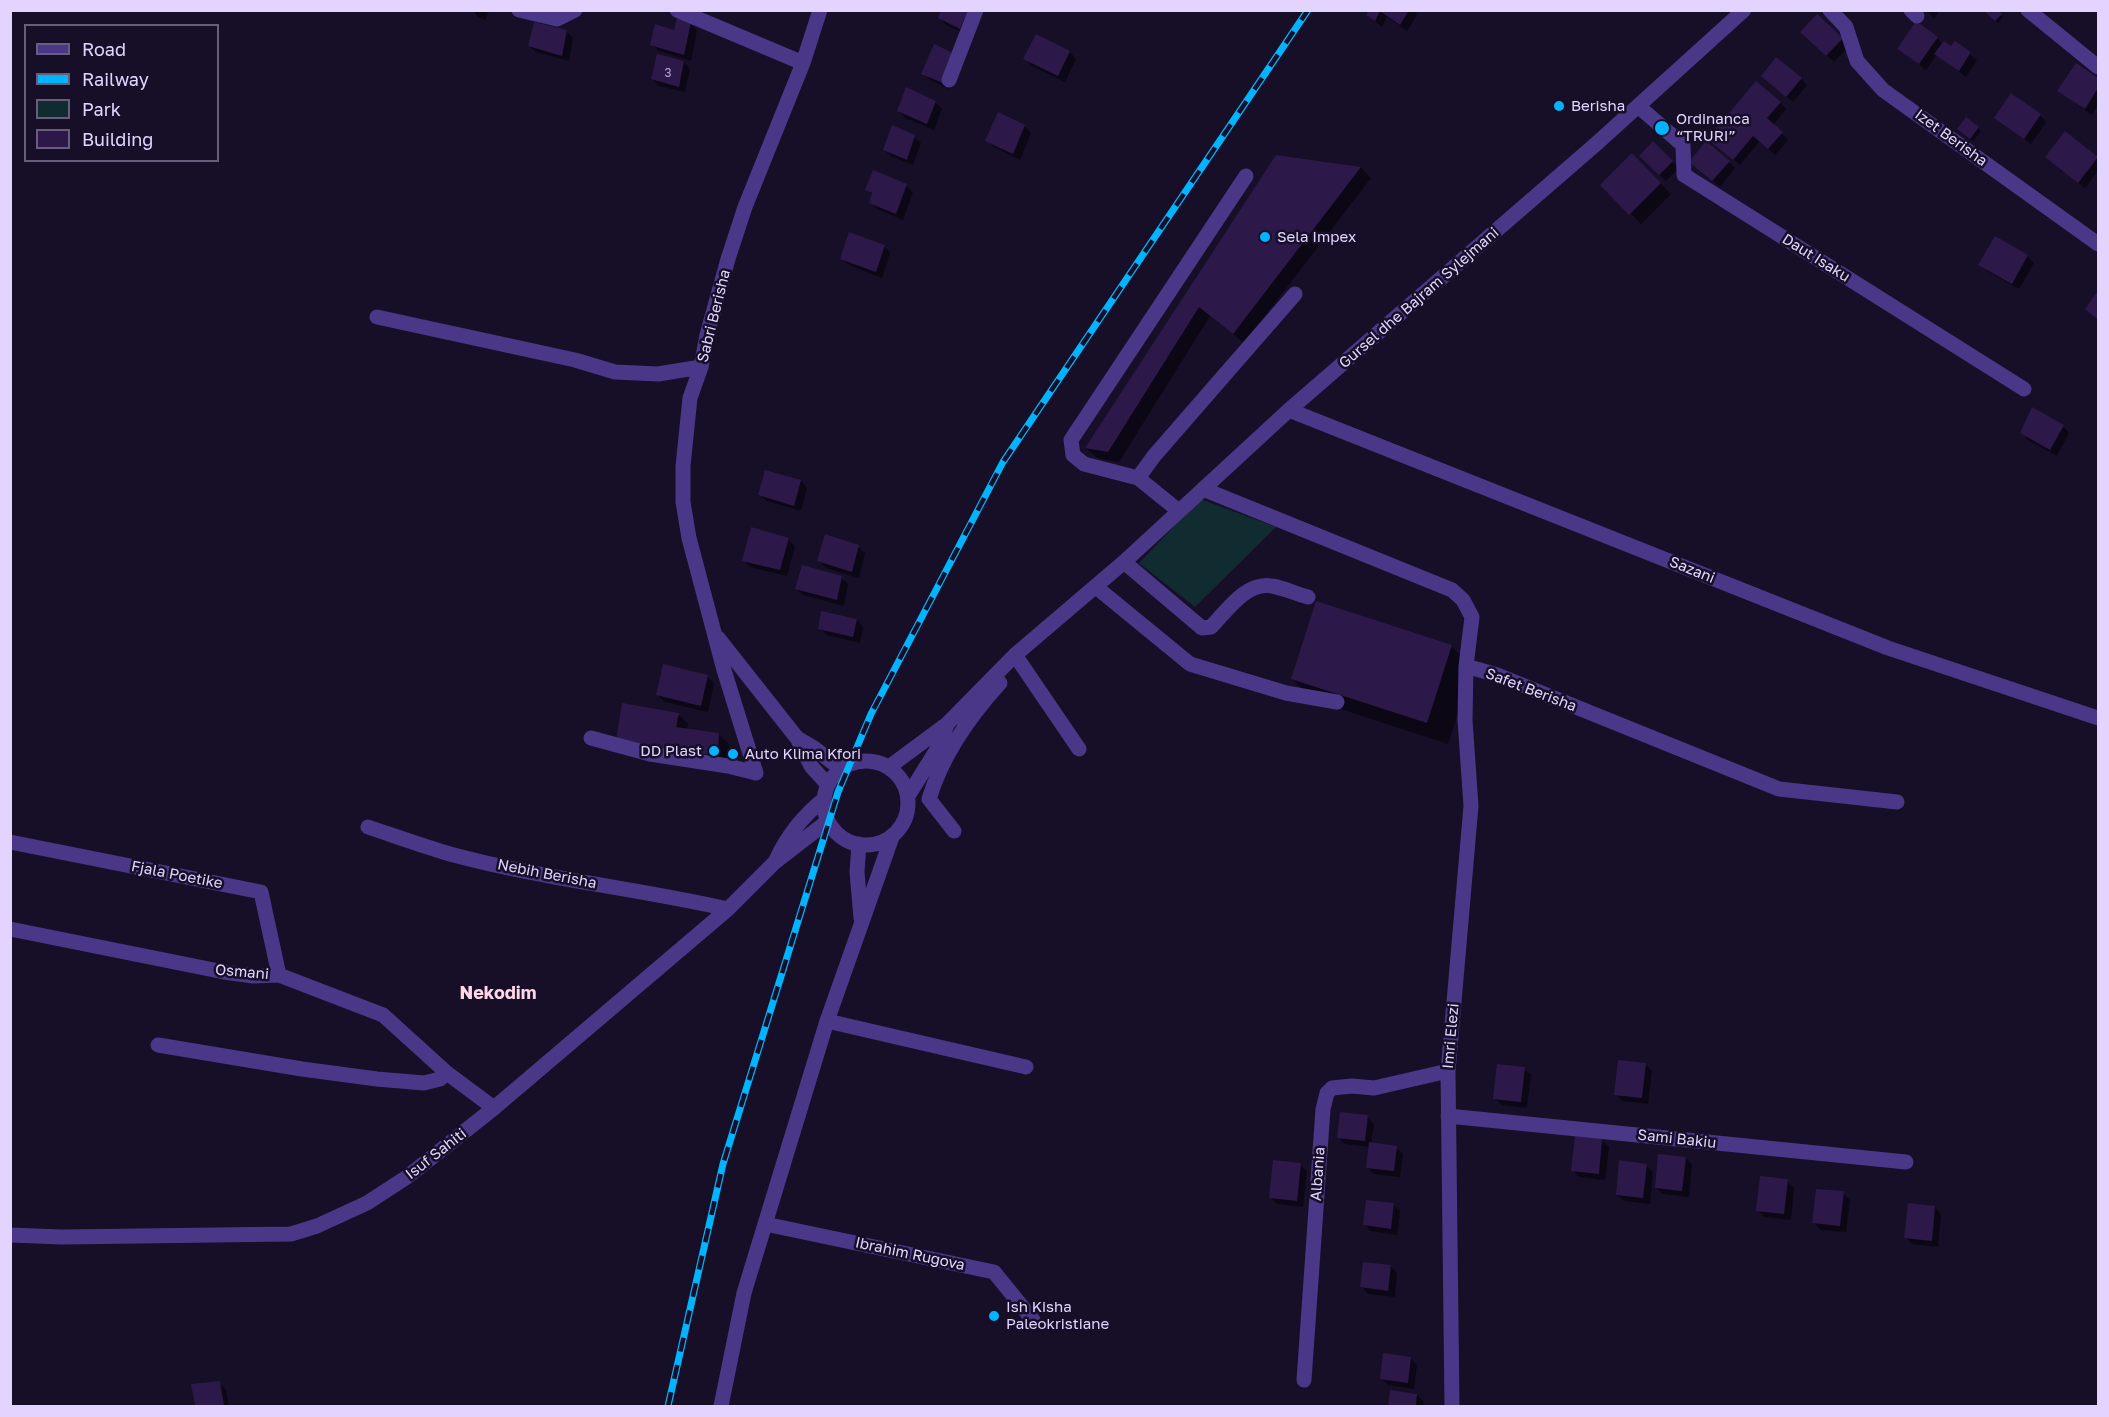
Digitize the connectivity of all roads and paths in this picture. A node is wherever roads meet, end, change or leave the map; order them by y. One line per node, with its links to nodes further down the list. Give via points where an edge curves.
1 (519, 10): 2 (street, via 557,19)
2 (574, 10)
3 (677, 10): 9 (street)
4 (820, 10): 9 (street, Sabri Berisha)
5 (976, 10): 11 (street)
6 (1744, 10): 12 (street, Gursel dhe Bajram Sylejmani)
7 (1830, 10): 14 (street, Izet Berisha, via 1846,27 1857,61 1883,90)
8 (2028, 10): 10 (street)
9 (803, 63): 17 (street, Sabri Berisha, via 745,207)
10 (2098, 67)
11 (949, 80)
12 (1638, 106): 18 (street, Daut Isaku, via 1683,145 1684,175); 19 (street, Gursel dhe Bajram Sylejmani)
13 (1246, 176): 20 (street, via 1071,440 1073,455 1084,464)
14 (2098, 244)
15 (1295, 294): 20 (street)
16 (377, 317): 17 (street, via 615,372 658,374)
17 (701, 367): 26 (street, Sabri Berisha, via 690,398 683,502)
18 (2024, 389)
19 (1289, 410): 21 (street, Gursel dhe Bajram Sylejmani); 30 (street, Sazani, via 1888,648)
20 (1138, 478): 22 (street)
21 (1203, 489): 22 (street, Gursel dhe Bajram Sylejmani); 28 (street, Safet Berisha, via 1452,590 1472,617)
22 (1179, 511): 23 (street, Gursel dhe Bajram Sylejmani)
23 (1124, 562): 24 (street, Gursel dhe Bajram Sylejmani); 25 (street, via 1202,628 1211,627 1223,612 1252,590 1269,585)
24 (1096, 587): 27 (street, Gursel dhe Bajram Sylejmani); 29 (street, via 1190,664 1286,693)
25 (1308, 597)
26 (714, 634): 32 (street, Sabri Berisha, via 756,773 650,754); 33 (street, Sabri Berisha)
27 (1017, 658): 31 (street, Gursel dhe Bajram Sylejmani); 34 (street); 42 (street, via 962,730 935,781 929,799)
28 (1466, 666): 39 (street, Safet Berisha, via 1779,789); 54 (street, Imri Elezi, via 1471,806)
29 (1337, 702)
30 (2098, 718)
31 (947, 724): 35 (street, Gursel dhe Bajram Sylejmani); 38 (street, Gursel dhe Bajram Sylejmani, via 936,751)
32 (591, 738)
33 (797, 738): 36 (street, Sabri Berisha); 37 (street, Sabri Berisha)
34 (1079, 749)
35 (889, 767): 36 (street, via 865,761); 38 (street)
36 (841, 769): 37 (street)
37 (826, 792): 40 (street); 46 (street, Isuf Sahiti, via 785,840)
38 (908, 796): 43 (street, via 906,819)
39 (1896, 802)
40 (828, 821): 45 (street, via 846,840); 46 (street, Isuf Sahiti)
41 (368, 827): 47 (street, Nebih Berisha, via 451,854)
42 (954, 831)
43 (892, 837): 45 (street, via 881,843); 48 (street)
44 (10, 842): 50 (street, Fjala Poetike, via 261,892)
45 (859, 844): 48 (street)
46 (775, 862): 47 (street, Isuf Sahiti)
47 (728, 909): 56 (street, Isuf Sahiti)
48 (861, 921): 51 (street)
49 (10, 929): 50 (street, Osmani, via 224,972)
50 (279, 975): 55 (street, Osmani, via 383,1015)
51 (827, 1021): 53 (street); 59 (street)
52 (158, 1045): 55 (street, via 377,1079 424,1083)
53 (1026, 1067)
54 (1448, 1071): 57 (street, Imri Elezi); 62 (street, Albania, via 1374,1088 1332,1088 1327,1093)
55 (447, 1073): 56 (street, Osmani)
56 (494, 1108): 60 (street, Isuf Sahiti, via 368,1203 291,1234)
57 (1448, 1116): 58 (street, Sami Bakiu); 64 (street, Imri Elezi)
58 (1906, 1162)
59 (765, 1224): 61 (street, Ibrahim Rugova, via 994,1272); 63 (street, via 744,1293)
60 (10, 1235)
61 (1033, 1320)
62 (1304, 1380)
63 (721, 1407)
64 (1452, 1407)

